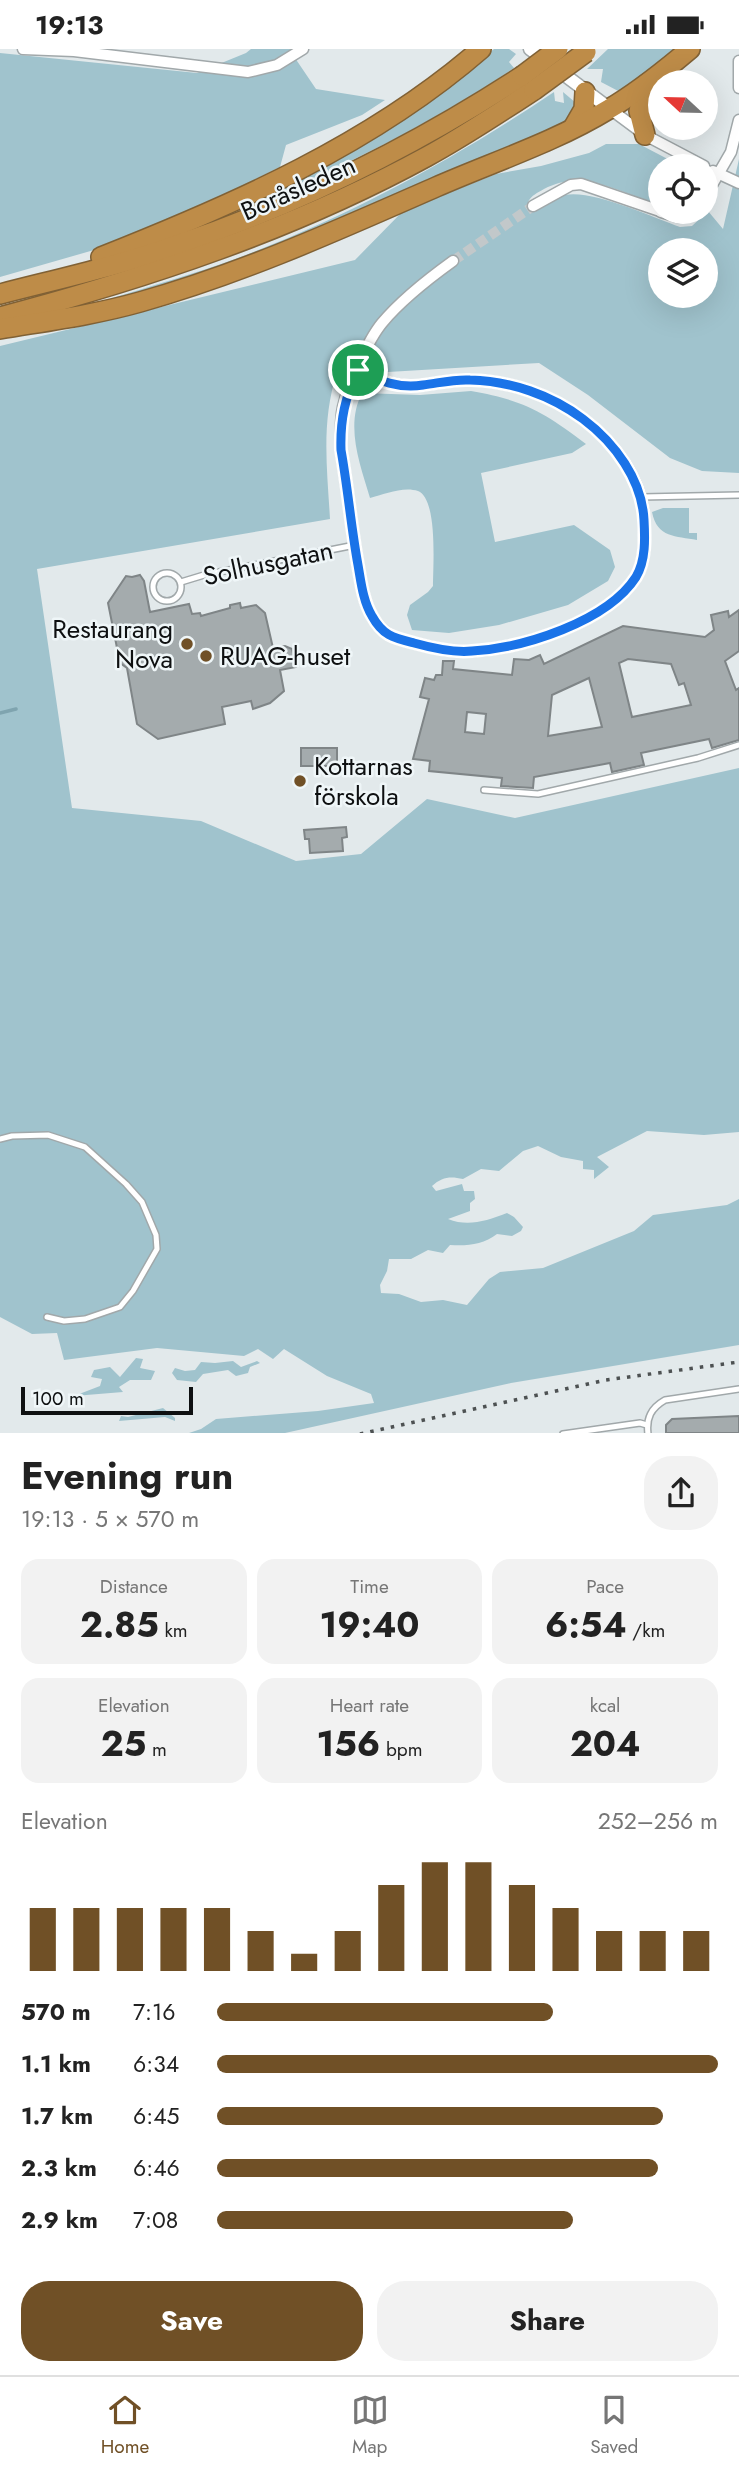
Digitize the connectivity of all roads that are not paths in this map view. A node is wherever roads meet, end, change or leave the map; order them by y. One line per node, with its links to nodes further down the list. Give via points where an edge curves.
1 (23, 49): 2 (street, via 248,72 278,65)
2 (303, 49)
3 (481, 49): 25 (highway, via 433,89 336,150 190,219)
4 (530, 49): 13 (street)
5 (558, 49): 10 (highway, Boråsleden, bridge)
6 (690, 49): 9 (highway)
7 (588, 50): 10 (highway, Boråsleden, bridge)
8 (739, 61): 12 (street)
9 (664, 70)
10 (528, 83): 25 (highway, Boråsleden, via 304,196 172,247); 27 (highway, Boråsleden, via 426,157 310,213 177,265)
11 (648, 83): 14 (highway); 17 (highway, via 639,111)
12 (739, 88)
13 (585, 92): 14 (street); 16 (highway, via 584,109)
14 (610, 109): 16 (highway); 17 (street)
15 (739, 120): 19 (street, via 731,152)
16 (572, 129): 28 (highway, via 247,268 85,316)
17 (645, 135): 18 (street)
18 (681, 154)
19 (718, 172)
20 (718, 173): 21 (street)
21 (739, 183)
22 (533, 206): 23 (street, via 581,184)
23 (648, 208)
24 (453, 261): 29 (street, Solhusgatan, via 382,323)
25 (22, 289): 26 (highway, Boråsleden)
26 (0, 294)
27 (0, 317)
28 (0, 329)
29 (358, 370): 31 (street, Solhusgatan, via 403,386 469,379 527,389 583,419 607,440); 32 (street, Solhusgatan, via 343,405 340,430)
30 (739, 495): 31 (lane)
31 (642, 497): 32 (street, Solhusgatan, via 642,563 626,589 590,617 558,631 471,652 389,637 366,604)
32 (355, 545): 33 (lane, Solhusgatan)
33 (181, 582): 33 (lane, Solhusgatan, via 173,574 162,573 154,581 154,593 173,601 181,593)
34 (739, 745): 35 (lane, via 538,794)
35 (485, 790)
36 (0, 1139): 37 (lane, via 48,1135 85,1147 142,1202 156,1235 157,1248 120,1307 85,1319)
37 (47, 1317)
38 (739, 1389): 39 (lane, via 665,1400 648,1417)
39 (647, 1425): 40 (lane); 41 (lane)
40 (563, 1433)
41 (649, 1433)

